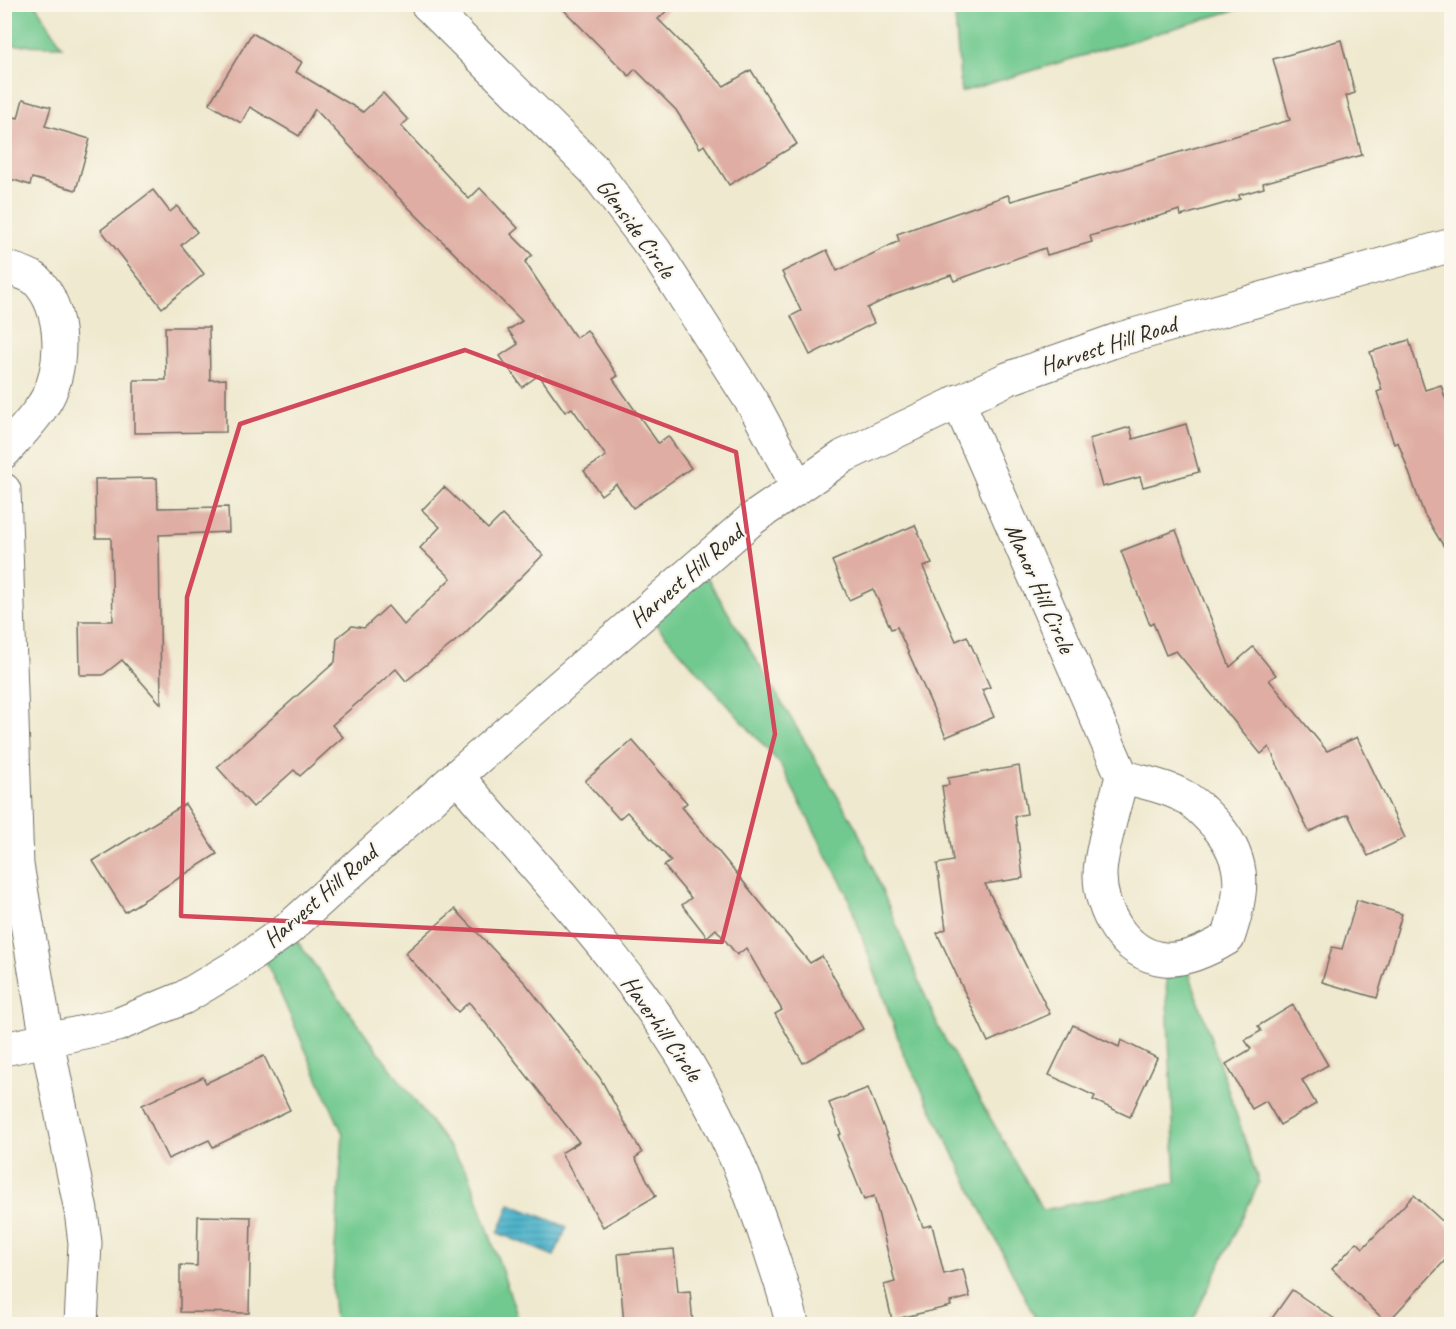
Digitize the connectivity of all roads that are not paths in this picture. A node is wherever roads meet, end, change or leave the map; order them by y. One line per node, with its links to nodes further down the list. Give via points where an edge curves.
1 (426, 4): 6 (street, Glenside Circle, via 594,170 655,252 755,406)
2 (1452, 245): 4 (street, Harvest Hill Road, via 1120,339 1006,379)
3 (4, 267): 5 (street, via 34,278 49,298 59,333 58,372 44,404)
4 (958, 401): 6 (street, Harvest Hill Road, via 844,456); 9 (street, Manor Hill Circle)
5 (4, 452)
6 (798, 487): 8 (street, Harvest Hill Road, via 752,519)
7 (4, 490): 10 (street, via 14,829)
8 (457, 776): 10 (street, Harvest Hill Road, via 288,929 233,968 183,998 117,1025); 13 (street, Haverhill Circle, via 607,950 705,1090 749,1185)
9 (1122, 776): 9 (street, via 1100,873 1102,901 1110,918 1145,955 1165,959 1210,950 1228,938 1240,890 1238,861 1229,840 1205,812 1179,794)
10 (47, 1040): 11 (street, Harvest Hill Road); 12 (street, via 85,1243)
11 (4, 1049)
12 (81, 1324)
13 (792, 1324)

